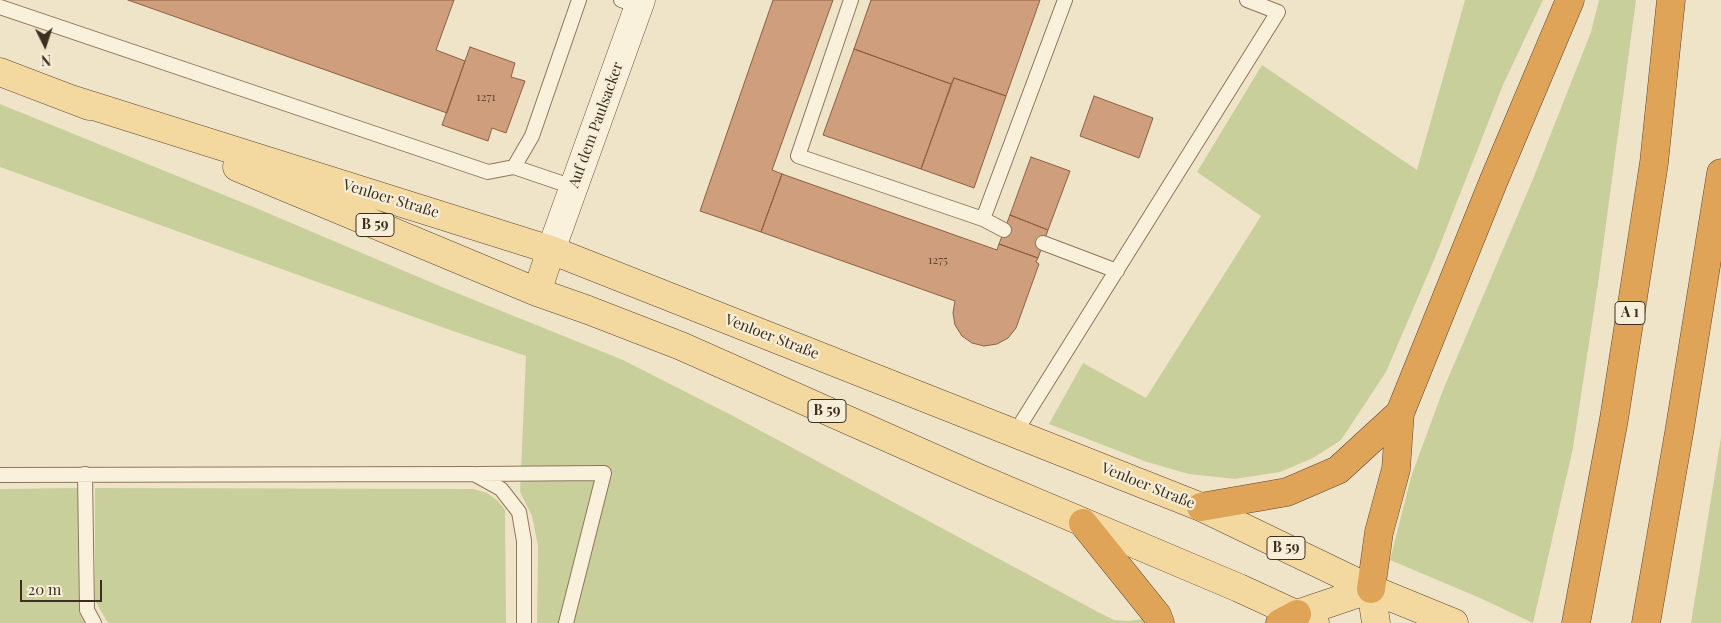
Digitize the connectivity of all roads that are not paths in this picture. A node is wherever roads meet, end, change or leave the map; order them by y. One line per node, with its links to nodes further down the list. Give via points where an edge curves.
1 (579, 0): 11 (lane, via 532,136)
2 (851, 0): 14 (lane, via 798,156)
3 (1065, 0): 14 (lane)
4 (1247, 0): 18 (lane, via 1278,12)
5 (1570, 0): 20 (highway)
6 (1671, 0): 35 (highway, A 1, via 1650,183 1614,419)
7 (633, 2): 13 (street, Auf dem Paulsacker)
8 (0, 7): 11 (lane, via 488,172)
9 (0, 72): 10 (main road, Venloer Straße / B 59)
10 (71, 99): 17 (main road, Venloer Straße / B 59); 19 (main road, Venloer Straße / B 59)
11 (514, 167): 13 (lane)
12 (1721, 173): 36 (highway)
13 (573, 187): 17 (street, Auf dem Paulsacker)
14 (984, 219): 15 (lane)
15 (1004, 230)
16 (1043, 244): 18 (lane)
17 (551, 250): 19 (main road); 21 (main road, Venloer Straße / B 59)
18 (1117, 271): 21 (lane)
19 (537, 292): 26 (main road, Venloer Straße / B 59, via 681,346)
20 (1400, 413): 25 (highway, via 1338,470 1287,492); 27 (highway, via 1396,469 1379,532)
21 (1015, 433): 25 (main road, Venloer Straße / B 59)
22 (85, 474): 23 (lane); 24 (lane); 29 (lane, via 87,610)
23 (474, 474): 30 (lane, via 501,489 519,512 524,541); 31 (lane, via 604,473)
24 (0, 475)
25 (1201, 507): 27 (main road, Venloer Straße / B 59)
26 (1083, 523): 28 (main road, Venloer Straße / B 59); 32 (highway)
27 (1371, 589): 28 (main road); 33 (main road); 34 (main road, Venloer Straße / B 59)
28 (1297, 620)
29 (94, 623)
30 (524, 623)
31 (566, 623)
32 (1160, 623)
33 (1376, 623)
34 (1454, 623)
35 (1576, 623)
36 (1646, 623)

